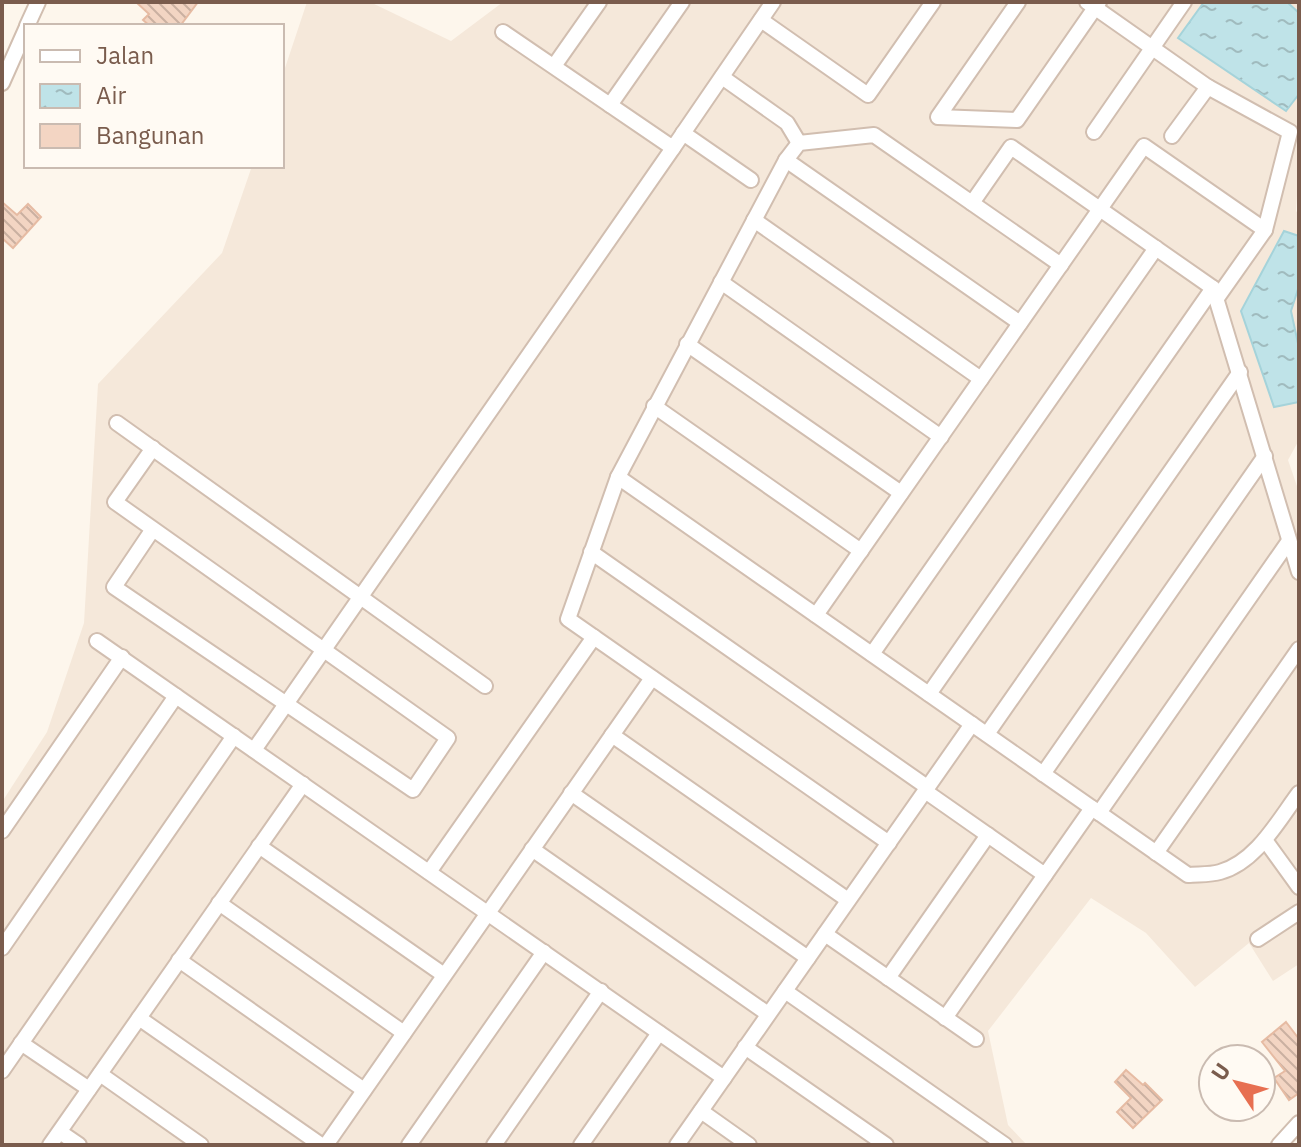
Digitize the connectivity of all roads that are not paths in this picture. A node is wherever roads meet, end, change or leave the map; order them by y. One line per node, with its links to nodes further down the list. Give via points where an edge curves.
1 (38, 2): 10 (street)
2 (599, 2): 14 (street)
3 (682, 2): 18 (street)
4 (773, 2): 9 (street)
5 (933, 2): 9 (street, via 868,95)
6 (1018, 2): 8 (street, via 938,117 1017,120)
7 (1184, 2): 13 (street)
8 (1093, 4): 13 (street)
9 (761, 20): 15 (street)
10 (29, 24)
11 (503, 32): 14 (street)
12 (24, 35): 16 (street)
13 (1152, 48): 17 (street); 19 (street)
14 (554, 66): 18 (street)
15 (722, 77): 20 (street); 22 (street, via 787,123)
16 (2, 83)
17 (1208, 87): 21 (street); 29 (street, via 1290,132)
18 (610, 105): 23 (street)
19 (1094, 132)
20 (683, 133): 23 (street); 25 (street)
21 (1172, 136)
22 (799, 143): 24 (street); 26 (street, via 874,135)
23 (673, 148): 50 (street)
24 (786, 160): 28 (street); 34 (street)
25 (751, 180)
26 (972, 203): 27 (street, via 1011,147); 31 (street)
27 (1100, 209): 29 (street, via 1144,146); 30 (street); 31 (street)
28 (754, 220): 32 (street); 37 (street)
29 (1265, 230): 33 (street)
30 (1156, 248): 33 (street); 56 (street)
31 (1061, 265): 34 (street)
32 (721, 282): 35 (street); 40 (street)
33 (1215, 293): 36 (street); 60 (street)
34 (1020, 323): 37 (street)
35 (687, 344): 38 (street); 44 (street)
36 (1240, 372): 42 (street); 64 (street)
37 (981, 379): 40 (street)
38 (654, 406): 43 (street); 47 (street)
39 (117, 423): 41 (street)
40 (941, 437): 44 (street)
41 (153, 448): 45 (street, via 115,502); 50 (street)
42 (1265, 456): 46 (street); 68 (street)
43 (618, 477): 48 (street); 51 (street)
44 (901, 493): 47 (street)
45 (153, 529): 55 (street); 62 (street, via 114,587)
46 (1289, 541): 49 (street); 73 (street)
47 (861, 551): 51 (street)
48 (591, 552): 52 (street, via 568,619); 70 (street)
49 (1299, 572)
50 (361, 597): 55 (street); 59 (street)
51 (816, 615): 56 (street)
52 (594, 637): 58 (street); 81 (street)
53 (97, 641): 57 (street)
54 (1299, 649): 80 (street)
55 (323, 650): 62 (street); 62 (street, via 448,738 413,790)
56 (872, 654): 60 (street)
57 (122, 657): 61 (street); 74 (street)
58 (652, 678): 65 (street); 77 (street)
59 (485, 686)
60 (929, 694): 63 (street)
61 (176, 696): 66 (street); 90 (street)
62 (286, 704): 67 (street)
63 (972, 724): 64 (street); 70 (street)
64 (987, 734): 68 (street)
65 (612, 735): 71 (street); 84 (street)
66 (234, 736): 67 (street); 104 (street)
67 (254, 750): 69 (street)
68 (1043, 774): 73 (street)
69 (303, 784): 78 (street); 81 (street)
70 (926, 789): 75 (street); 77 (street)
71 (571, 793): 79 (street); 92 (street)
72 (1299, 793): 76 (street)
73 (1096, 810): 80 (street); 82 (street)
74 (2, 831)
75 (988, 835): 82 (street); 95 (street)
76 (1265, 840): 80 (street, via 1251,855 1220,872 1188,875); 83 (street)
77 (889, 843): 84 (street)
78 (259, 846): 85 (street); 94 (street)
79 (532, 849): 87 (street); 98 (street)
80 (1156, 853)
81 (429, 872): 87 (street)
82 (1045, 875): 100 (street)
83 (1299, 887)
84 (848, 900): 88 (street)
85 (219, 903): 93 (street); 101 (street)
86 (1299, 912): 89 (street)
87 (488, 913): 91 (street); 94 (street)
88 (825, 934): 92 (street); 95 (street)
89 (1258, 939)
90 (2, 948)
91 (544, 952): 96 (street); 118 (street)
92 (808, 958): 97 (street)
93 (179, 960): 99 (street); 110 (street)
94 (444, 975): 101 (street)
95 (888, 978): 100 (street)
96 (601, 991): 102 (street); 119 (street)
97 (785, 991): 98 (street); 124 (street)
98 (768, 1014): 105 (street)
99 (139, 1018): 107 (street); 117 (street)
100 (945, 1018): 103 (street)
101 (404, 1033): 110 (street)
102 (659, 1033): 108 (street); 120 (street)
103 (976, 1039)
104 (21, 1043): 106 (street); 109 (street)
105 (745, 1047): 108 (street); 123 (street)
106 (2, 1070)
107 (100, 1074): 109 (street); 116 (street)
108 (724, 1078): 111 (street)
109 (89, 1089): 113 (street)
110 (364, 1090): 117 (street)
111 (701, 1111): 121 (street); 122 (street)
112 (1299, 1123): 125 (street)
113 (60, 1132): 114 (street); 115 (street)
114 (50, 1145)
115 (79, 1145)
116 (201, 1145)
117 (323, 1145)
118 (409, 1145)
119 (494, 1145)
120 (581, 1145)
121 (677, 1145)
122 (749, 1145)
123 (886, 1145)
124 (1005, 1145)
125 (1279, 1145)

